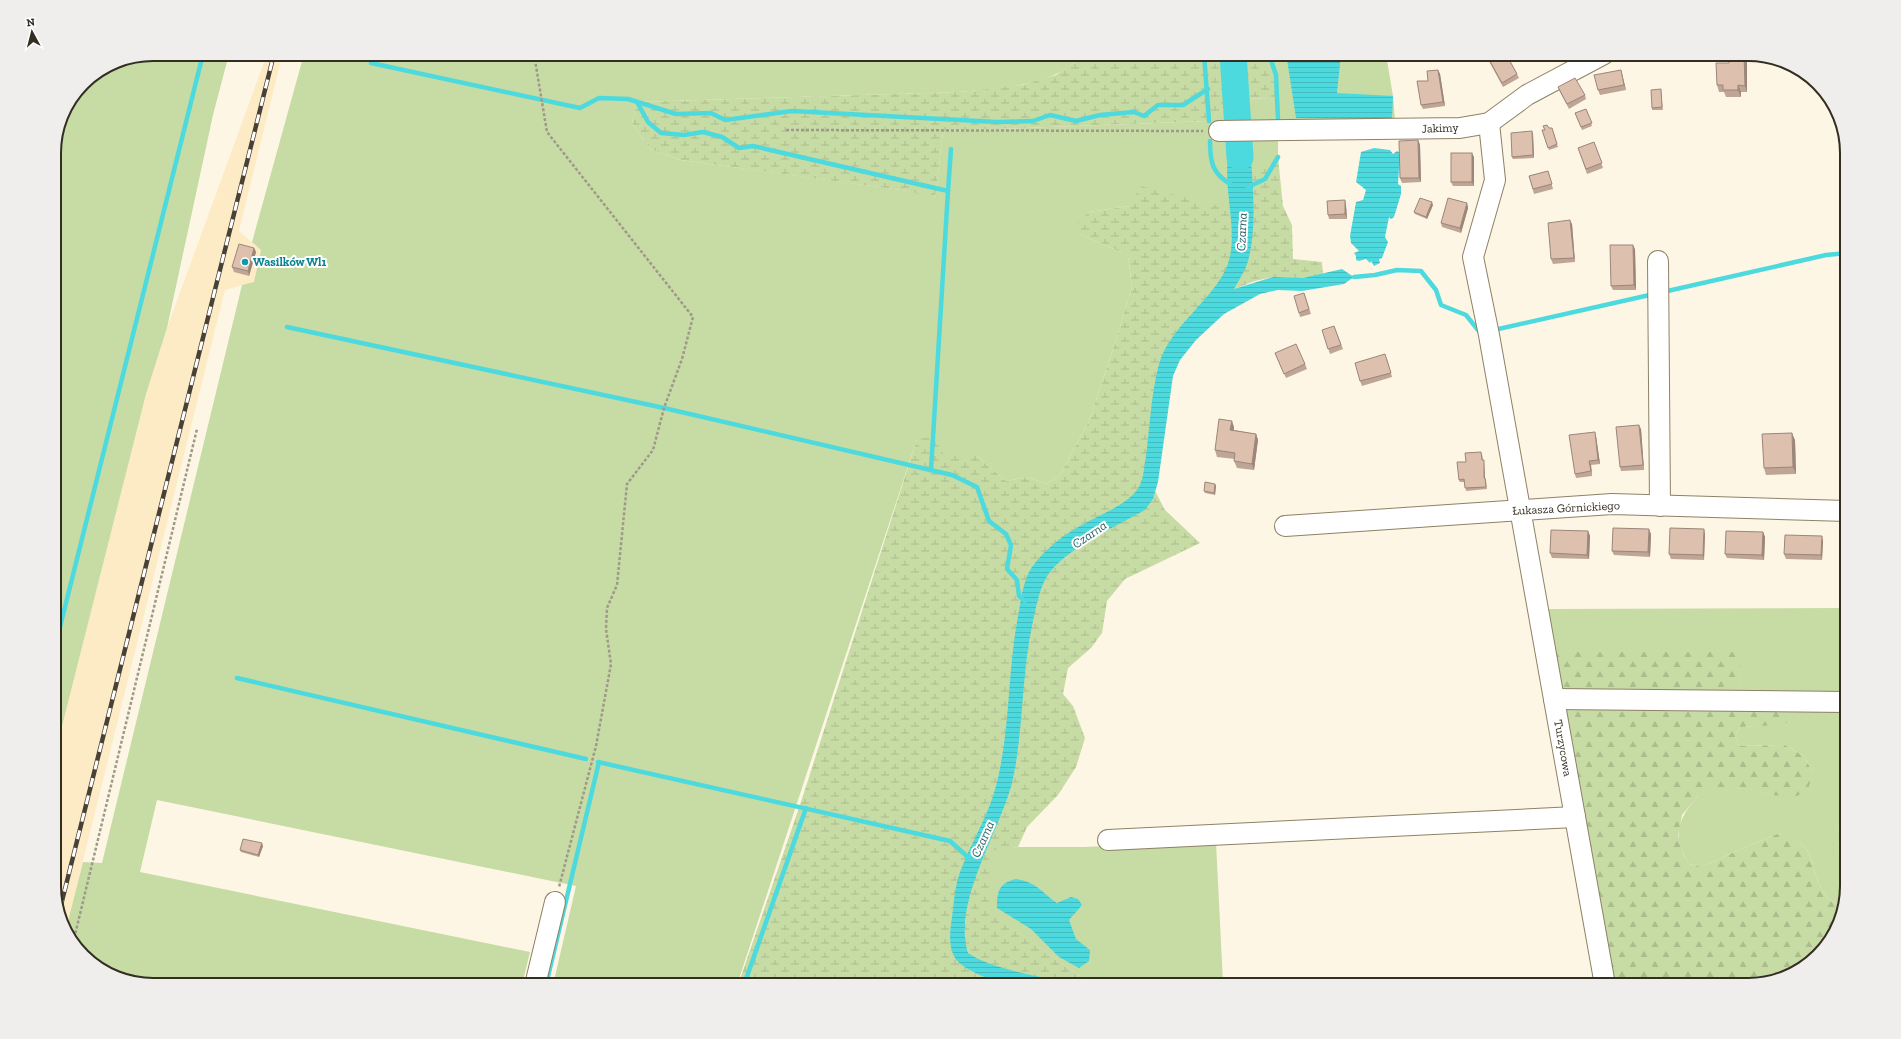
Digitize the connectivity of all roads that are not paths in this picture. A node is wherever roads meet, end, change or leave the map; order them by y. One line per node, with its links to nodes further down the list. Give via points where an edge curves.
1 (1591, 61): 2 (street, Jakimy, via 1527,95)
2 (1489, 122): 3 (street, Jakimy, via 1460,128); 6 (street, Turzycowa, via 1496,180 1473,257)
3 (1219, 131)
4 (1658, 261): 5 (street)
5 (1660, 506): 6 (street, Łukasza Górnickiego, via 1612,504); 7 (street, Łukasza Górnickiego)
6 (1520, 510): 8 (street, Łukasza Górnickiego); 9 (street, Turzycowa)
7 (1840, 511)
8 (1284, 526)
9 (1554, 699): 10 (street); 11 (street, Turzycowa)
10 (1840, 702)
11 (1575, 817): 12 (street); 15 (street, Turzycowa)
12 (1108, 840)
13 (555, 902): 14 (street)
14 (537, 978)
15 (1604, 978)

